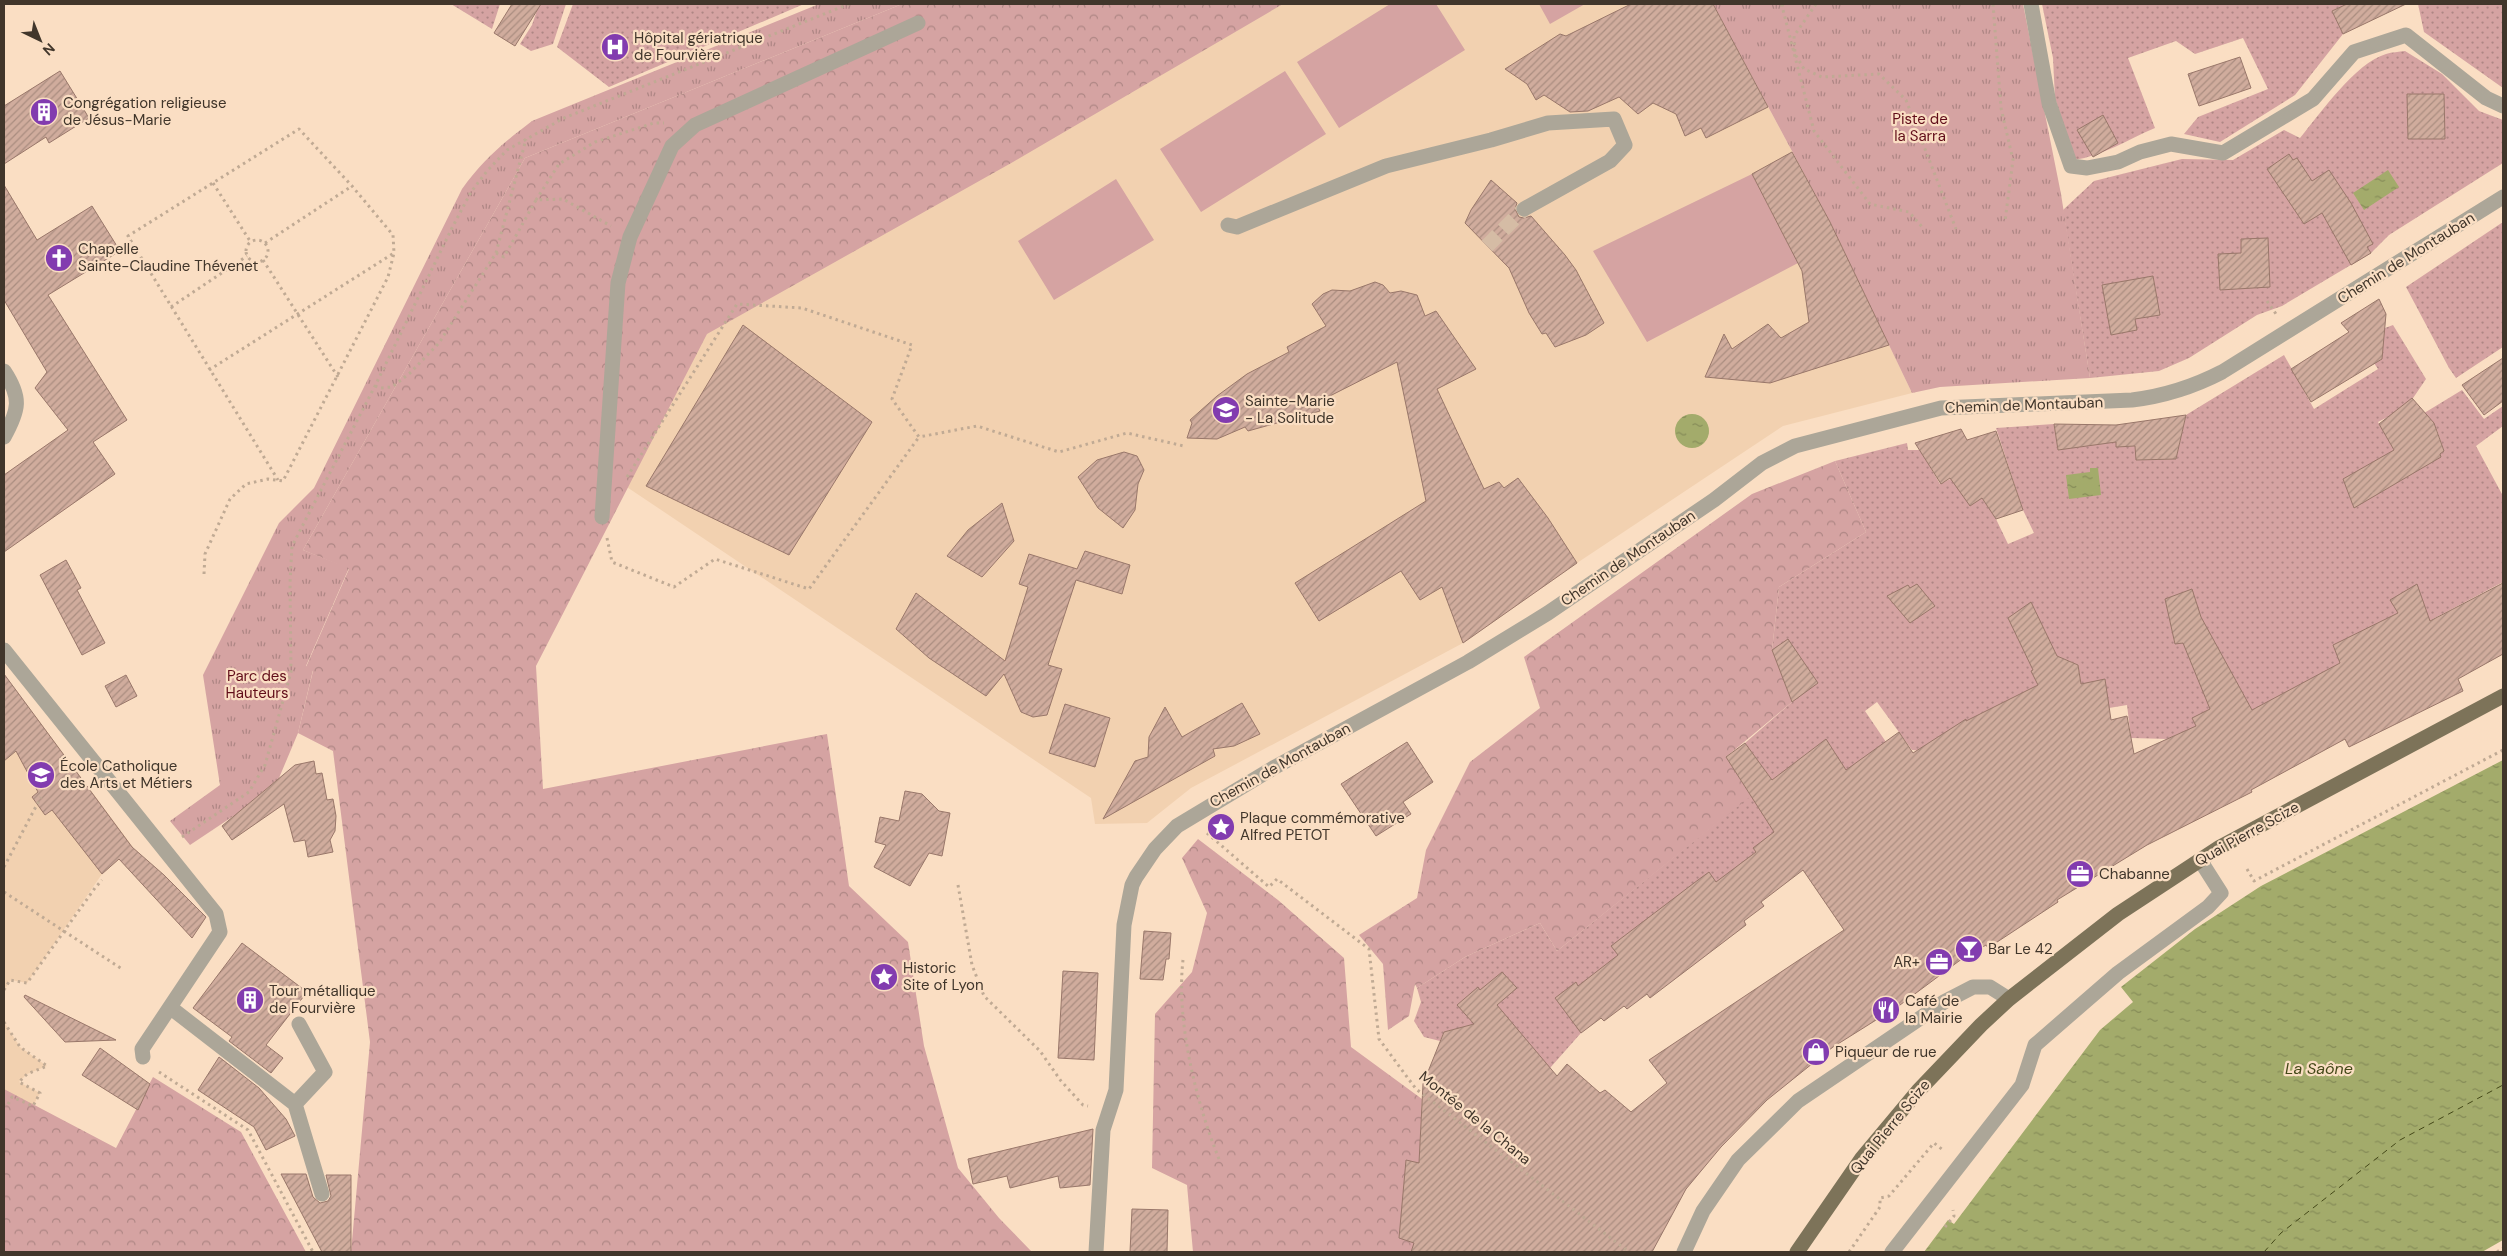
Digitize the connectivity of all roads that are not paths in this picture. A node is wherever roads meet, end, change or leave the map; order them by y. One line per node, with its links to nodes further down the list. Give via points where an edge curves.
1 (2031, 4): 3 (street, via 2049,102 2071,166 2087,168 2118,162 2140,152 2172,144 2223,153 2313,98 2354,52 2406,36 2486,98)
2 (918, 24): 9 (street, via 695,125 672,146 630,237 618,283)
3 (2503, 106)
4 (2503, 197): 19 (street, Chemin de Montauban, via 2222,372 2182,391 2132,400 1941,408 1794,446 1762,463 1714,500 1589,585 1468,662 1275,767 1177,826 1155,849 1132,885 1124,925 1116,1090 1103,1130)
5 (1524, 210): 6 (street, via 1615,156 1625,145 1614,119 1548,123 1386,166 1237,227)
6 (1228, 225)
7 (4, 371): 8 (street, via 13,385 18,409)
8 (4, 437)
9 (602, 517)
10 (4, 650): 14 (street, via 216,914 220,932)
11 (2503, 696): 12 (main road, Quai Pierre Scize)
12 (2200, 860): 13 (main road, Quai Pierre Scize, via 2118,914); 22 (street, via 2221,893 2208,908 2118,973 2035,1045 2022,1085)
13 (2010, 999): 20 (street, via 1990,987 1973,987 1944,1002 1798,1100 1738,1160 1704,1211); 21 (main road, Quai Pierre Scize, via 1918,1091 1862,1158)
14 (171, 1008): 16 (street, via 142,1049); 17 (street)
15 (299, 1024): 17 (street, via 324,1072)
16 (143, 1057)
17 (295, 1104): 18 (street)
18 (322, 1194)
19 (1096, 1252)
20 (1684, 1252)
21 (1796, 1252)
22 (1892, 1252)

